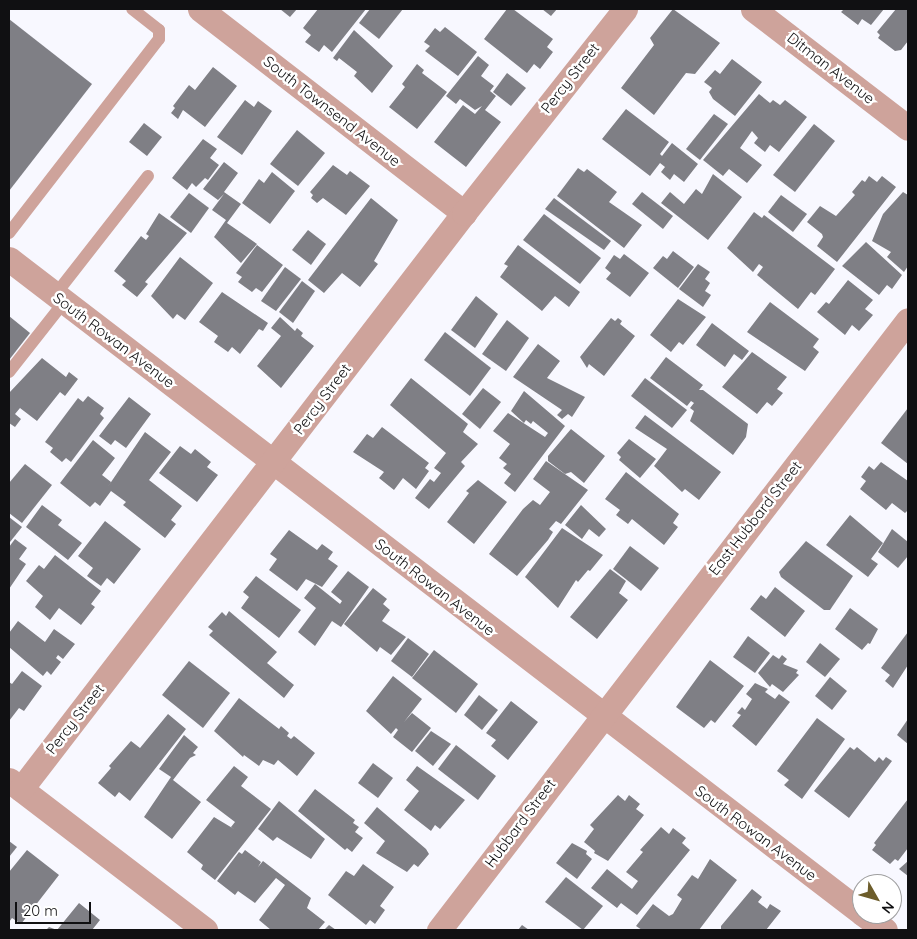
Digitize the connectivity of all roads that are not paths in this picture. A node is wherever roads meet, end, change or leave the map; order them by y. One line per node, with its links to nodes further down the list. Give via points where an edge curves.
1 (132, 9): 8 (lane, via 159,30 159,39)
2 (200, 9): 7 (street, South Townsend Avenue)
3 (625, 9): 7 (street, Percy Street)
4 (753, 9): 5 (street, Ditman Avenue)
5 (908, 128)
6 (148, 176): 10 (lane)
7 (464, 213): 13 (street, Percy Street)
8 (9, 233)
9 (9, 259): 10 (street, South Rowan Avenue)
10 (60, 298): 12 (lane); 13 (street, South Rowan Avenue)
11 (908, 320): 14 (street, East Hubbard Street)
12 (9, 372)
13 (275, 462): 14 (street, South Rowan Avenue); 15 (street, Percy Street)
14 (601, 716): 16 (street, South Rowan Avenue); 18 (street, Hubbard Street)
15 (15, 785): 17 (street)
16 (852, 906)
17 (205, 930)
18 (439, 930)

